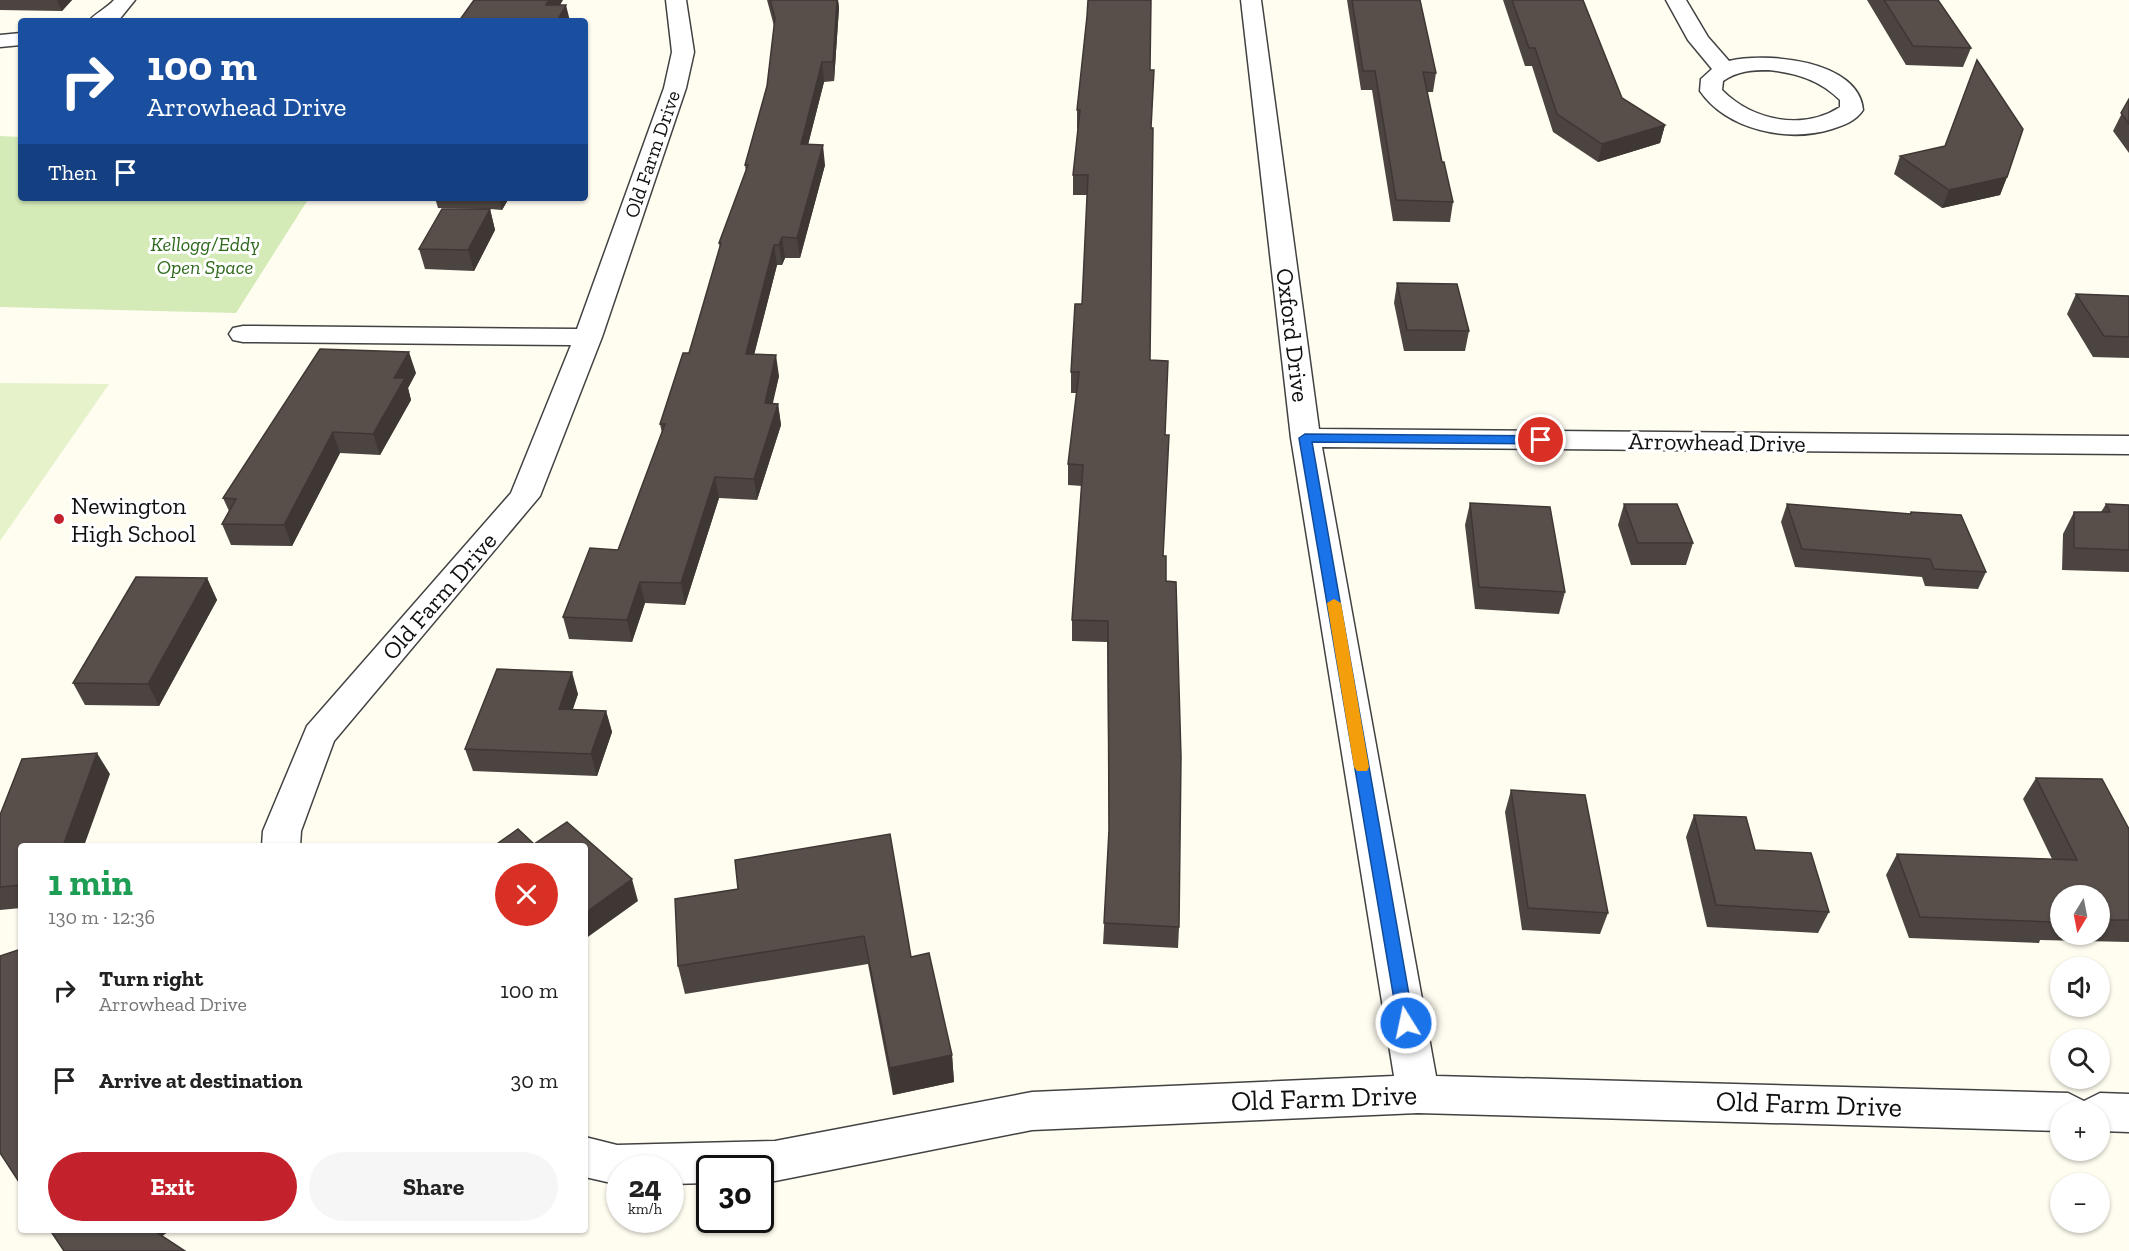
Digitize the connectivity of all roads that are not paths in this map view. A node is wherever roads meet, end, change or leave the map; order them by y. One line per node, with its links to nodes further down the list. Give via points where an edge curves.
1 (125, 0): 5 (street)
2 (676, 0): 10 (street, Old Farm Drive, via 683,52 675,88)
3 (1251, 0): 11 (street, Oxford Drive)
4 (1676, 0): 8 (street, via 1699,40)
5 (108, 18)
6 (18, 39): 7 (street)
7 (0, 41)
8 (1724, 69): 8 (street, via 1712,79 1711,90 1720,103 1739,115 1794,128 1840,120 1852,110 1851,98 1840,85 1821,74 1769,63)
9 (243, 334): 10 (street)
10 (588, 338): 13 (street, Old Farm Drive, via 525,496 320,735 282,831)
11 (1305, 438): 12 (street, Arrowhead Drive); 14 (street, Oxford Drive)
12 (2129, 445)
13 (281, 843)
14 (1418, 1094): 15 (street, Old Farm Drive); 18 (street, Old Farm Drive, via 1032,1111 776,1161 616,1165)
15 (2050, 1112)
16 (2110, 1112): 17 (street)
17 (2129, 1113)
18 (588, 1158)

